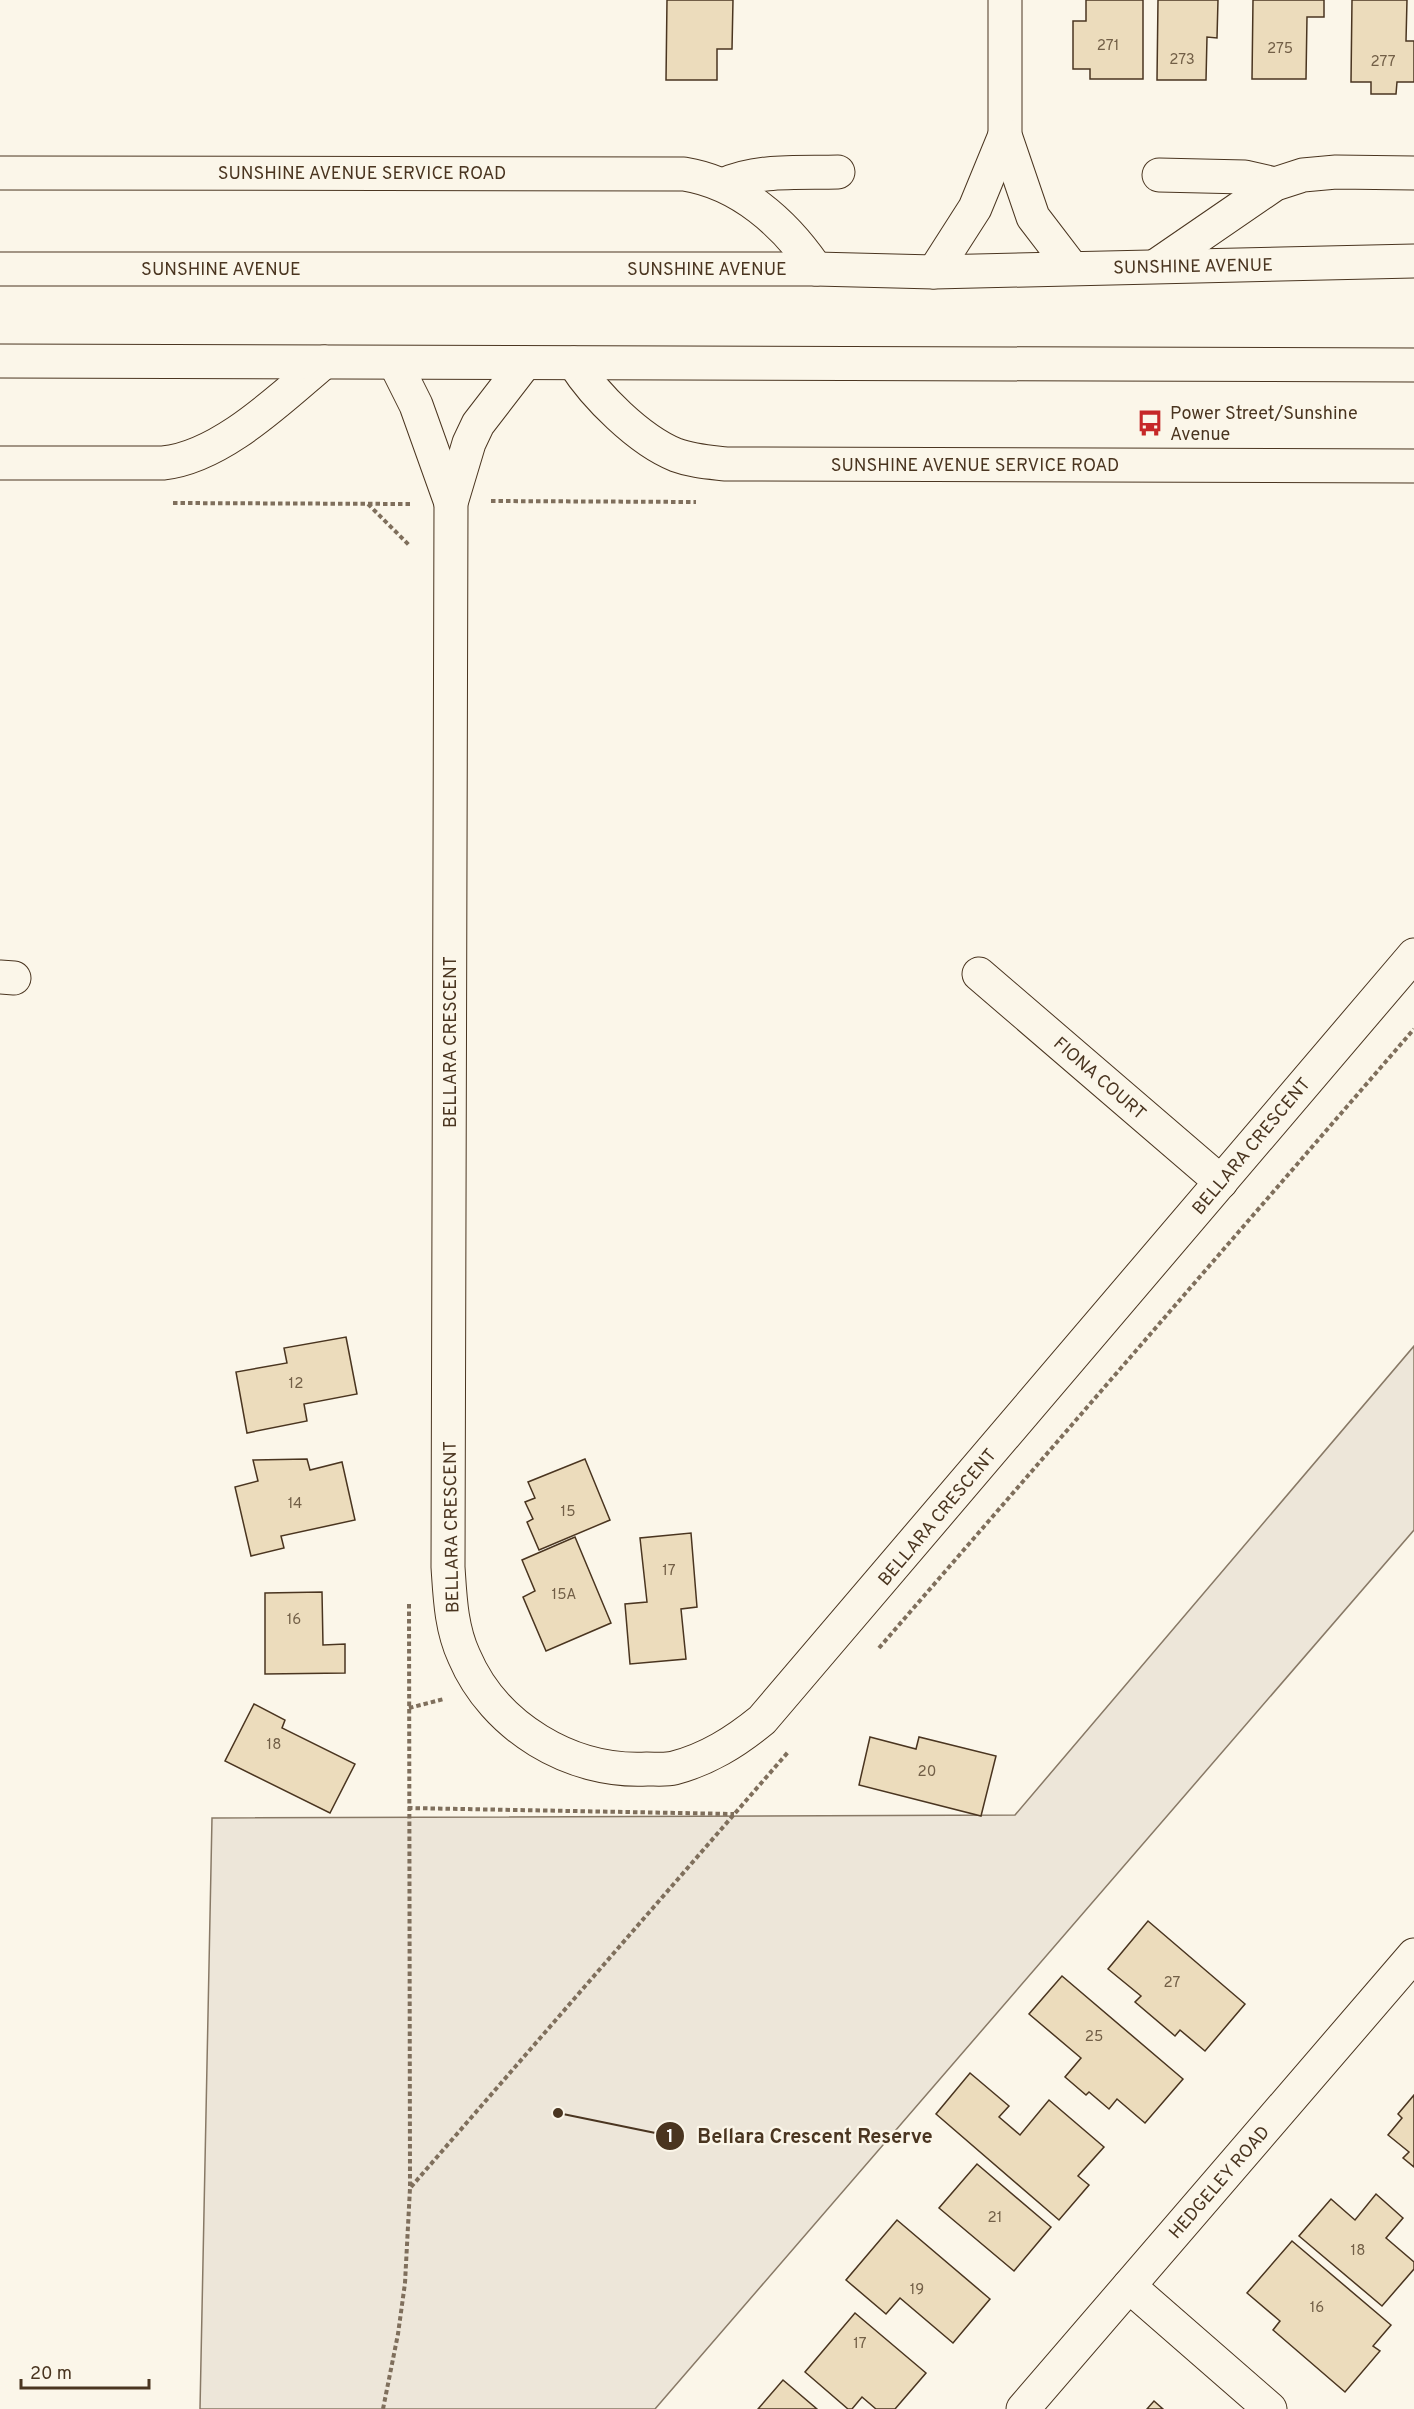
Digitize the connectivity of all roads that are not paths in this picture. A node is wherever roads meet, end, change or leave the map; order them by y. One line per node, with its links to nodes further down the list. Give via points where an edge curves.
1 (1005, 0): 2 (street)
2 (1005, 135): 11 (street, via 1033,218); 14 (street, via 975,208)
3 (838, 172): 8 (street, via 756,174)
4 (0, 173): 8 (street, SUNSHINE AVENUE SERVICE ROAD, via 684,174 706,177)
5 (1414, 173): 7 (street, via 1325,173)
6 (1160, 175): 7 (street, via 1245,177)
7 (1275, 184): 10 (street)
8 (723, 185): 13 (street, SUNSHINE AVENUE SERVICE ROAD, via 745,196 784,228)
9 (1414, 261): 10 (street, SUNSHINE AVENUE)
10 (1157, 265): 11 (street, SUNSHINE AVENUE)
11 (1072, 268): 14 (street, SUNSHINE AVENUE)
12 (0, 269): 13 (street, SUNSHINE AVENUE)
13 (816, 269): 14 (street, SUNSHINE AVENUE)
14 (934, 272)
15 (0, 361): 16 (street)
16 (324, 362): 17 (street); 21 (street, via 264,412 204,453 181,461)
17 (395, 363): 18 (street); 23 (street, via 416,405)
18 (525, 363): 19 (street); 23 (street, via 478,424)
19 (574, 363): 20 (street); 22 (street, SUNSHINE AVENUE SERVICE ROAD, via 608,405 649,440 697,462)
20 (1414, 365)
21 (0, 463)
22 (1414, 466)
23 (451, 503): 26 (street, BELLARA CRESCENT, via 450,1597 464,1657 482,1690 502,1712 548,1748 605,1767 672,1768 703,1759 734,1742 762,1720 793,1685)
24 (1414, 955): 26 (street, BELLARA CRESCENT)
25 (979, 974): 26 (street, FIONA COURT)
26 (1221, 1182)
27 (1414, 1955): 28 (street, HEDGELEY ROAD)
28 (1129, 2286): 29 (street, HEDGELEY ROAD); 30 (street)
29 (1023, 2409)
30 (1270, 2409)

